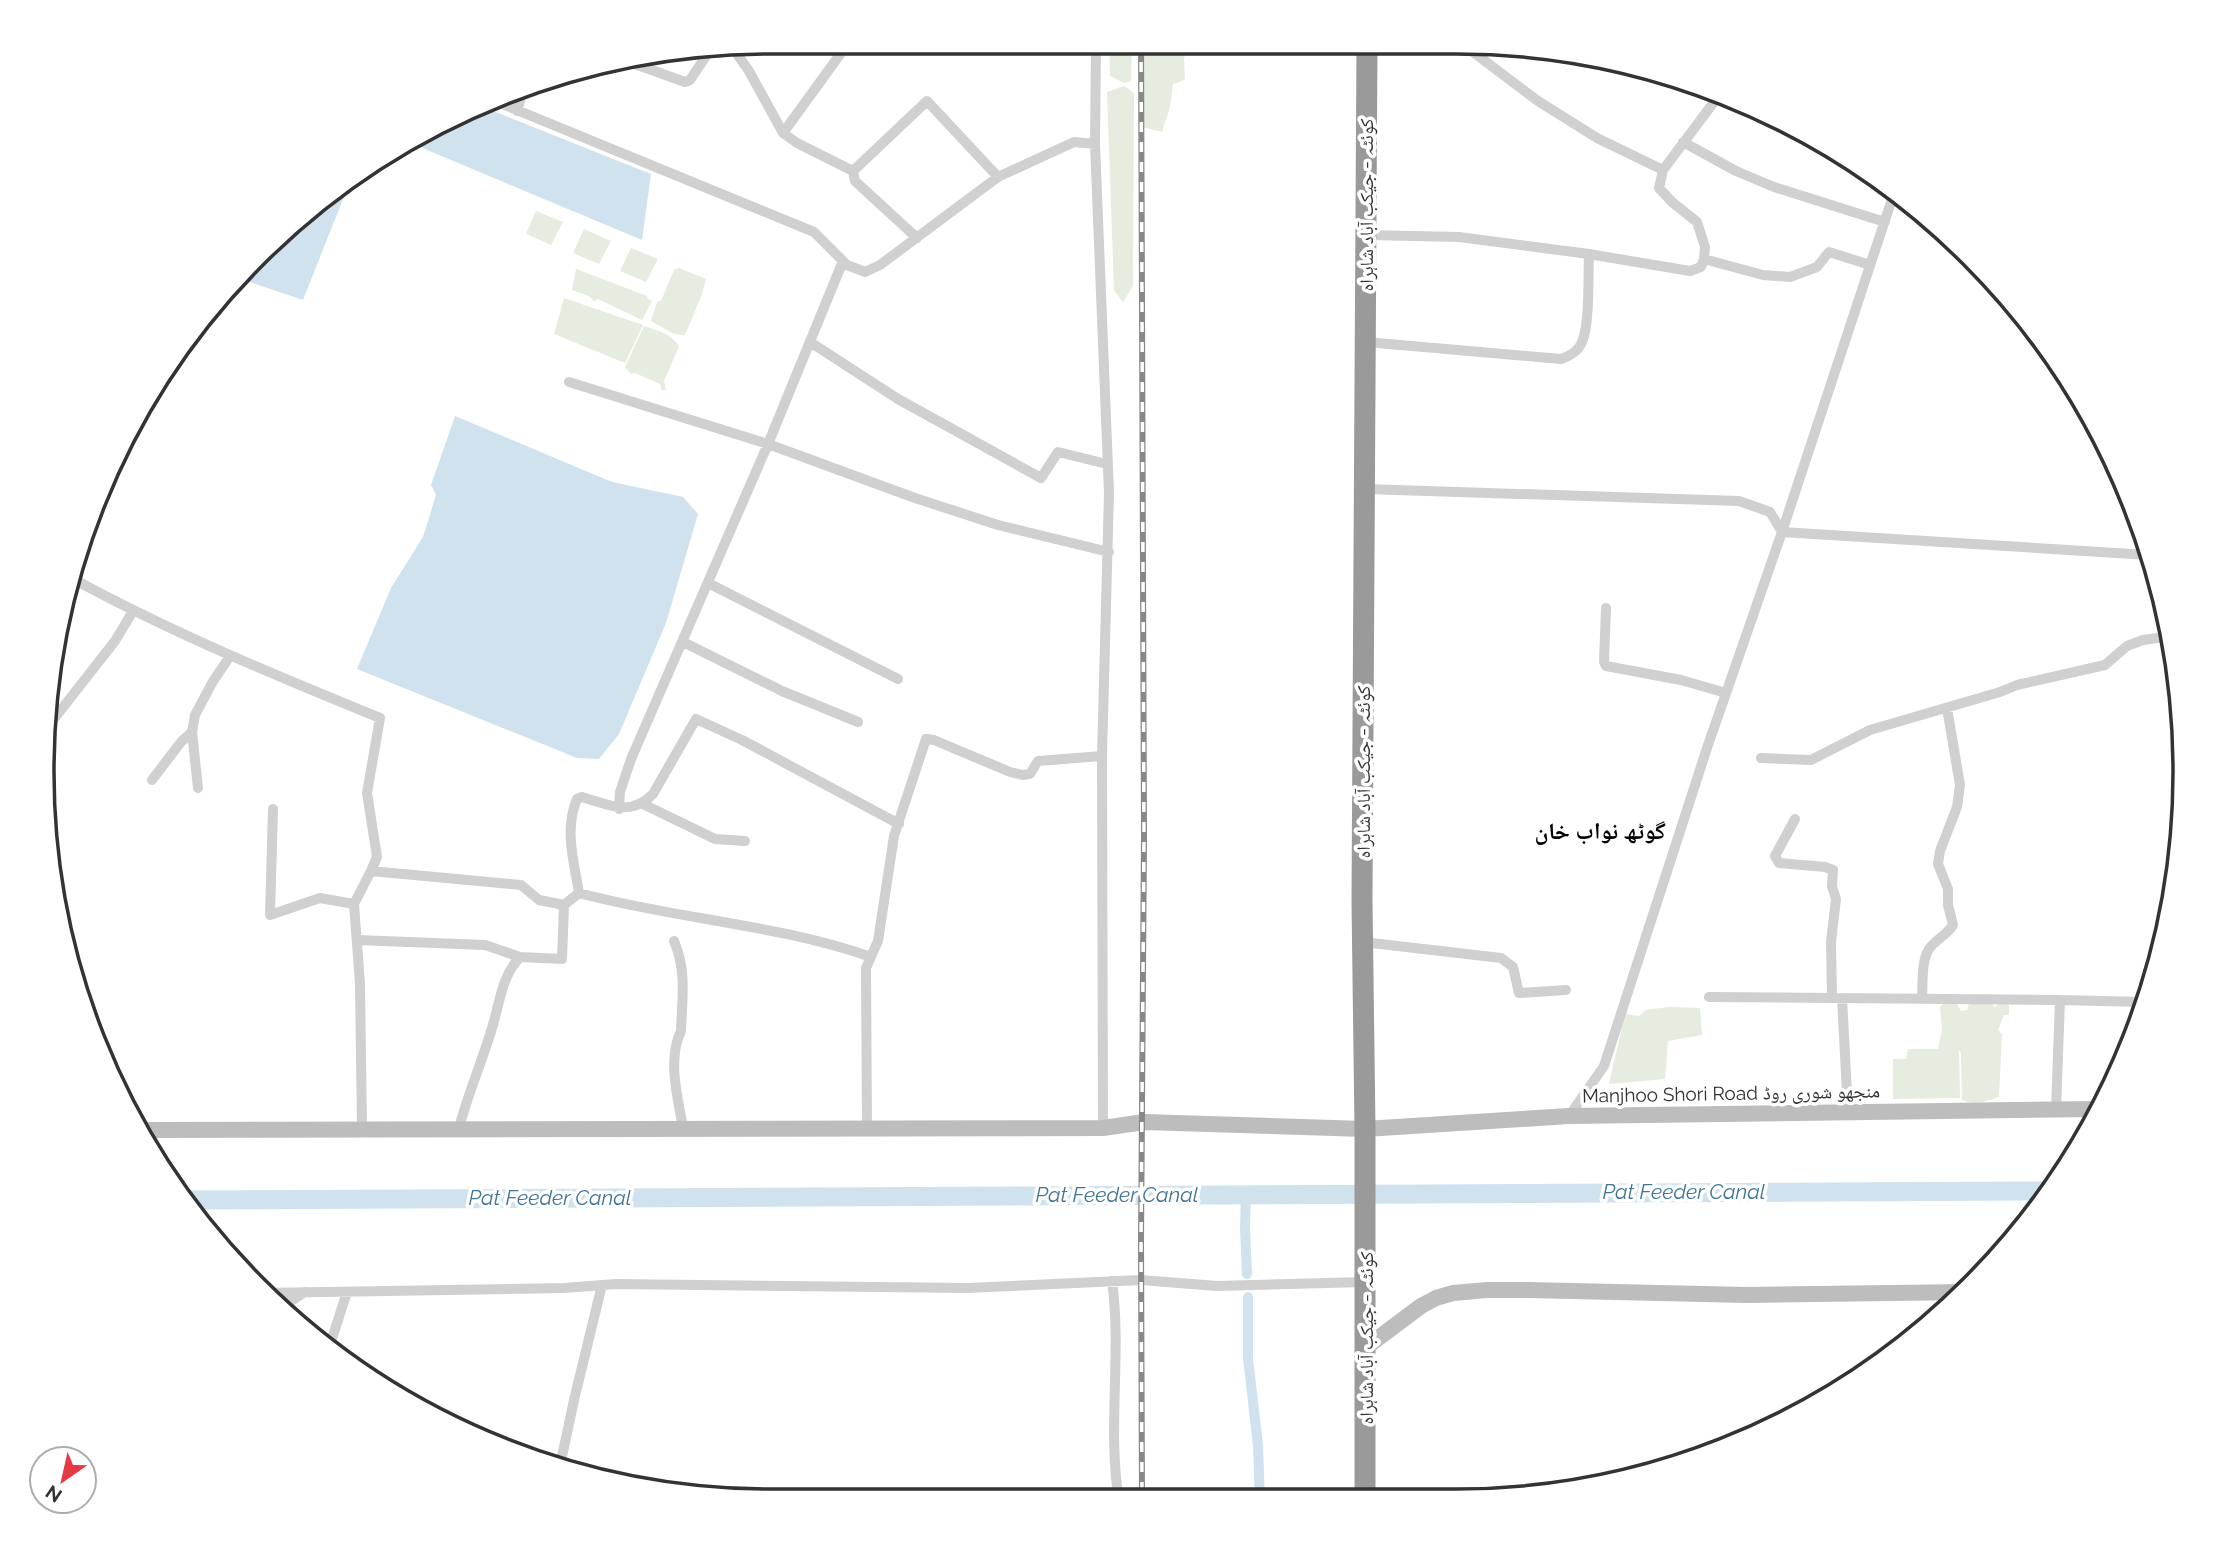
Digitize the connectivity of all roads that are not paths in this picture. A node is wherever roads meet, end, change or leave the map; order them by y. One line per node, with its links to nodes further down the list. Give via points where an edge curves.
1 (840, 54): 12 (street)
2 (1096, 54): 14 (street)
3 (1367, 54): 20 (highway, کوئٹہ - جیکب آباد شاہراہ)
4 (738, 55): 12 (street)
5 (1477, 55): 15 (street, via 1597,138)
6 (705, 58): 7 (street, via 685,82)
7 (641, 66)
8 (520, 100): 11 (street)
9 (1713, 103): 13 (street)
10 (505, 106): 11 (street)
11 (517, 111): 24 (street, via 814,232)
12 (783, 133): 16 (street)
13 (1683, 142): 15 (street); 19 (street, via 1774,187)
14 (1095, 144): 17 (street, via 1074,142); 30 (street)
15 (1663, 170): 23 (street, via 1659,188 1697,222)
16 (853, 171): 17 (street, via 927,101); 21 (street, via 855,181)
17 (998, 177): 21 (street)
18 (1891, 202): 19 (street)
19 (1885, 222): 25 (street)
20 (1366, 235): 22 (street, via 1460,237); 27 (highway, کوئٹہ - جیکب آباد شاہراہ)
21 (917, 237): 24 (street, via 865,272)
22 (1589, 254): 23 (street, via 1690,271 1701,267); 27 (street, via 1583,341 1570,356 1561,359)
23 (1704, 259): 25 (street, via 1763,275 1790,277 1817,267 1829,252)
24 (843, 261): 26 (street)
25 (1870, 265): 32 (street)
26 (810, 342): 29 (street); 30 (street, via 898,399 1041,478 1058,452)
27 (1366, 342): 31 (highway, کوئٹہ - جیکب آباد شاہراہ)
28 (569, 382): 29 (street)
29 (768, 444): 33 (street, via 998,525); 35 (street)
30 (1107, 464): 33 (street)
31 (1364, 489): 32 (street, via 1739,501 1770,512); 64 (highway, کوئٹہ - جیکب آباد شاہراہ)
32 (1782, 533): 34 (street); 43 (street)
33 (1109, 552): 48 (street)
34 (2139, 554)
35 (708, 583): 40 (street); 42 (street)
36 (79, 585): 38 (street)
37 (1606, 608): 43 (street, via 1606,666)
38 (133, 611): 41 (street); 45 (street)
39 (2160, 638): 44 (street, via 2127,646 2105,665 2017,685)
40 (683, 642): 46 (street); 53 (street, via 631,759)
41 (230, 656): 47 (street, via 195,715); 58 (street, via 380,718 367,793 377,857)
42 (898, 679)
43 (1726, 693): 76 (street, via 1604,1066)
44 (1947, 708): 49 (street, via 1870,730 1811,760); 70 (street, via 1960,785 1938,864 1948,889 1953,925 1930,947)
45 (57, 717)
46 (858, 722)
47 (192, 732): 50 (street); 51 (street)
48 (1102, 756): 56 (street, via 1038,761 1030,774 1023,775 926,738); 81 (street)
49 (1761, 758)
50 (152, 780)
51 (198, 788)
52 (643, 804): 53 (street); 56 (street, via 696,719); 57 (street, via 715,839)
53 (619, 808): 59 (street, via 577,799 570,831)
54 (273, 809): 60 (street, via 270,915 320,898)
55 (1795, 819): 69 (street, via 1775,856 1779,863 1833,870 1836,899 1831,943)
56 (900, 824): 66 (street)
57 (745, 841)
58 (371, 871): 60 (street); 61 (street, via 521,885 539,900)
59 (579, 893): 61 (street); 66 (street, via 847,948)
60 (354, 904): 62 (street)
61 (564, 905): 65 (street, via 562,959)
62 (357, 940): 65 (street, via 485,945); 77 (street)
63 (674, 941): 79 (street, via 683,970 675,1073)
64 (1363, 943): 67 (street, via 1501,958 1513,967 1519,993); 82 (highway, کوئٹہ - جیکب آباد شاہراہ)
65 (520, 957): 78 (street, via 499,997)
66 (871, 957): 80 (street, via 866,968)
67 (1566, 990)
68 (1709, 997): 69 (street)
69 (1837, 998): 70 (street); 75 (street)
70 (1922, 999): 71 (street)
71 (2060, 1000): 72 (street); 74 (street)
72 (2135, 1002)
73 (2088, 1109): 74 (street, Manjhoo Shori Road منجھو شوری روڈ)
74 (2056, 1110): 75 (street, Manjhoo Shori Road منجھو شوری روڈ)
75 (1848, 1112): 76 (street, Manjhoo Shori Road منجھو شوری روڈ)
76 (1569, 1116): 82 (street, Manjhoo Shori Road منجھو شوری روڈ)
77 (362, 1128): 78 (street, Manjhoo Shori Road منجھو شوری روڈ); 83 (street, Manjhoo Shori Road منجھو شوری روڈ)
78 (459, 1128): 79 (street, Manjhoo Shori Road منجھو شوری روڈ)
79 (683, 1128): 80 (street, Manjhoo Shori Road منجھو شوری روڈ)
80 (867, 1128): 81 (street, Manjhoo Shori Road منجھو شوری روڈ)
81 (1103, 1128): 82 (street, Manjhoo Shori Road منجھو شوری روڈ, via 1143,1122)
82 (1365, 1129): 85 (highway, کوئٹہ - جیکب آباد شاہراہ)
83 (150, 1130)
84 (1112, 1281): 85 (street, via 1217,1286); 86 (street, via 968,1288); 95 (street)
85 (1365, 1282): 93 (highway, کوئٹہ - جیکب آباد شاہراہ)
86 (603, 1285): 88 (street); 94 (street)
87 (305, 1292): 88 (street); 90 (street); 91 (street)
88 (347, 1292): 92 (street)
89 (1949, 1292): 93 (street, via 1453,1293 1421,1306)
90 (279, 1293)
91 (289, 1302)
92 (332, 1339)
93 (1365, 1348): 96 (highway, کوئٹہ - جیکب آباد شاہراہ)
94 (562, 1457)
95 (1117, 1489)
96 (1365, 1489)

